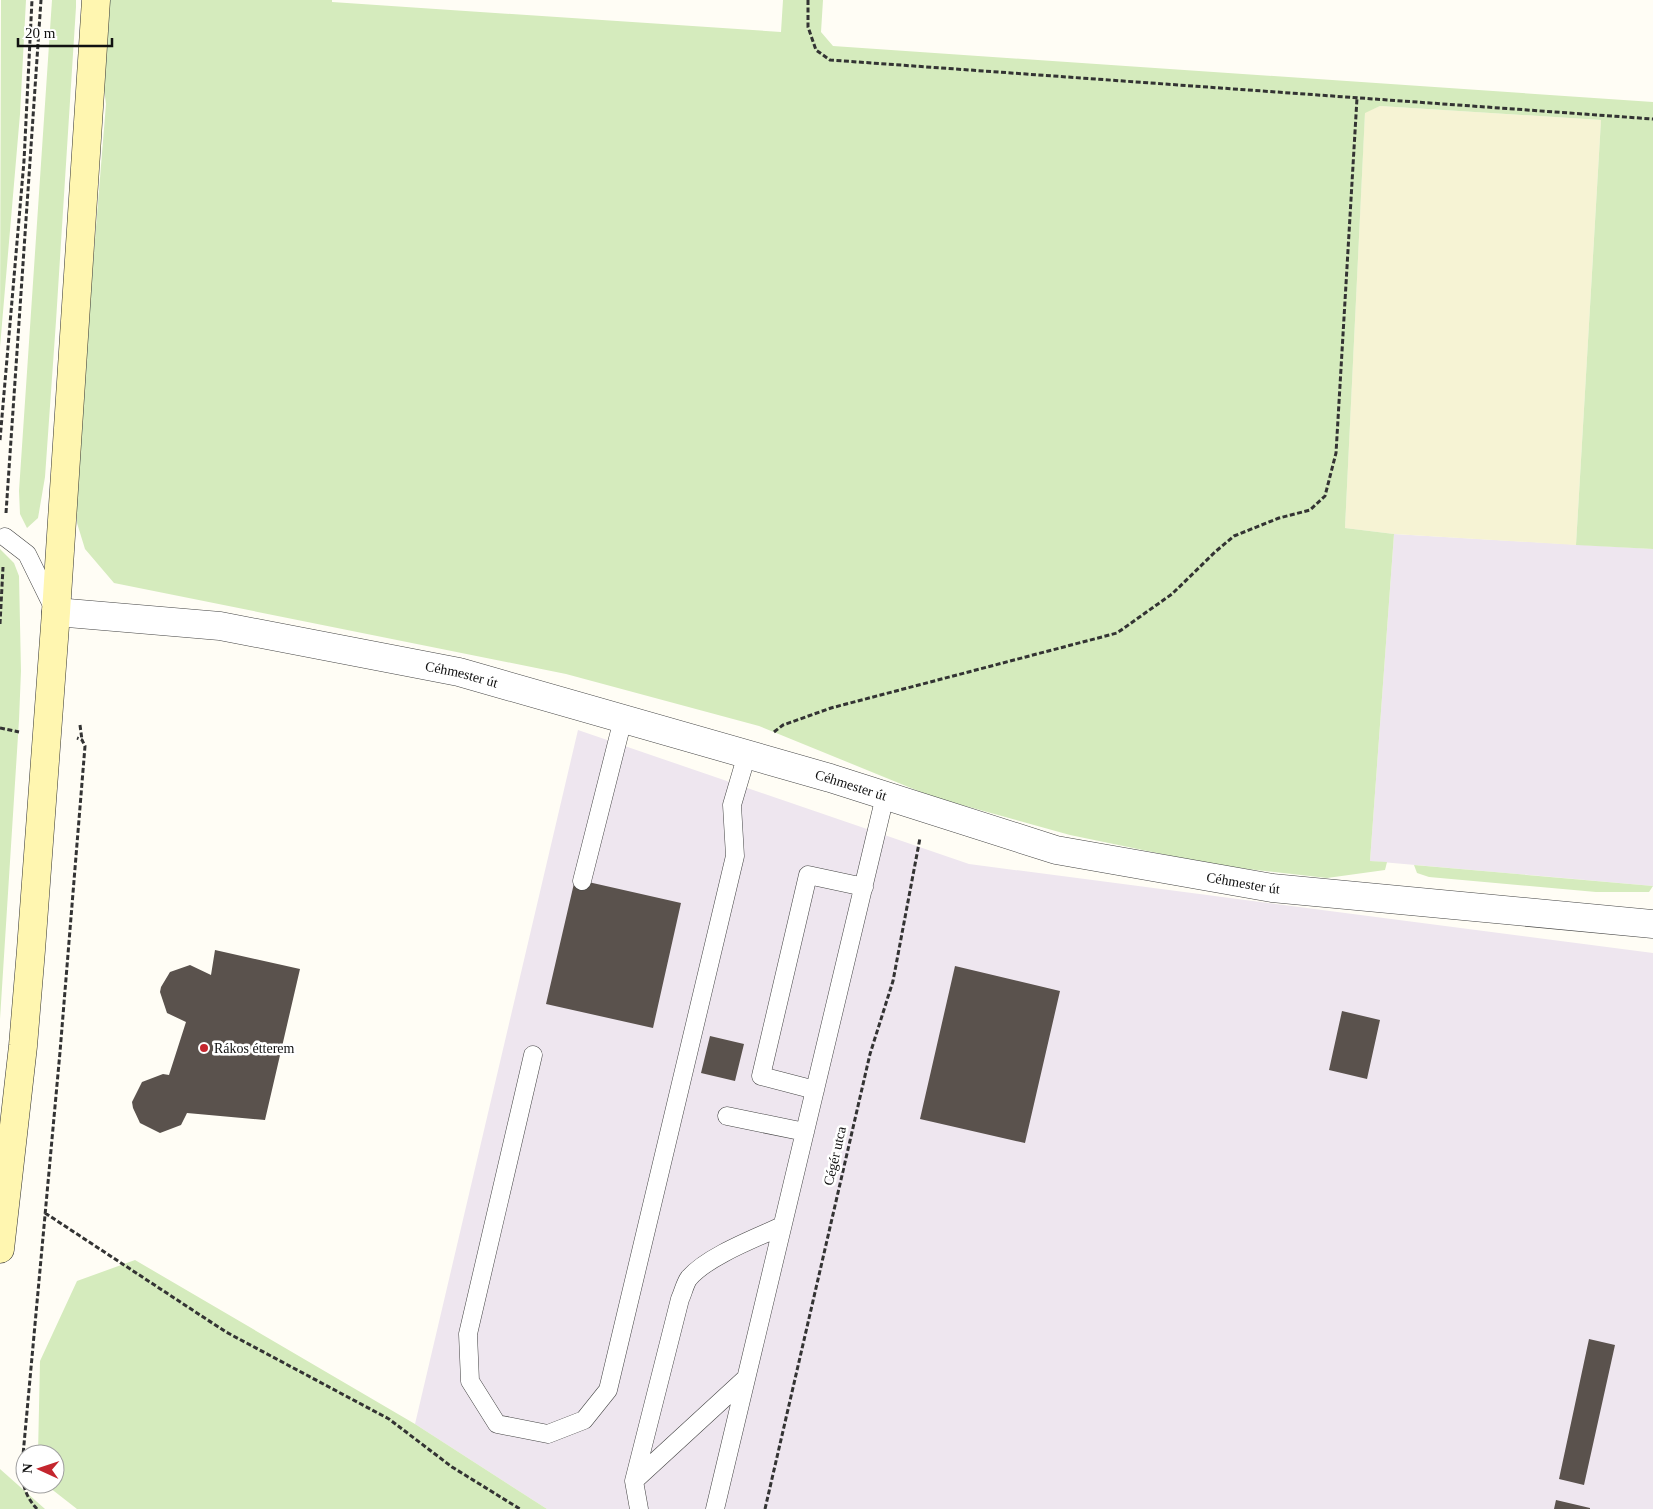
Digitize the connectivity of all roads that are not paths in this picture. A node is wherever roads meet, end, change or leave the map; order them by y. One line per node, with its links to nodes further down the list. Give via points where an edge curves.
1 (96, 0): 3 (main road)
2 (5, 537): 3 (lane, via 27,554)
3 (56, 612): 4 (street, Céhmester út, via 229,628 459,672); 15 (main road, via 22,1056)
4 (623, 719): 5 (street, Céhmester út); 7 (lane)
5 (747, 754): 6 (street, Céhmester út); 10 (lane, via 732,805 735,856 608,1390 584,1420 548,1434 497,1424 470,1381 468,1334)
6 (885, 796): 8 (lane); 9 (street, Céhmester út, via 1056,850 1272,888)
7 (582, 881)
8 (864, 887): 11 (lane); 11 (lane, via 808,875 761,1076)
9 (1653, 924)
10 (533, 1055)
11 (815, 1090): 13 (lane)
12 (727, 1116): 13 (lane)
13 (805, 1132): 14 (lane)
14 (782, 1226): 16 (lane); 17 (lane, via 706,1264 689,1278 680,1300)
15 (0, 1249)
16 (746, 1378): 17 (lane); 19 (lane)
17 (634, 1481): 18 (lane)
18 (639, 1509)
19 (715, 1509)

